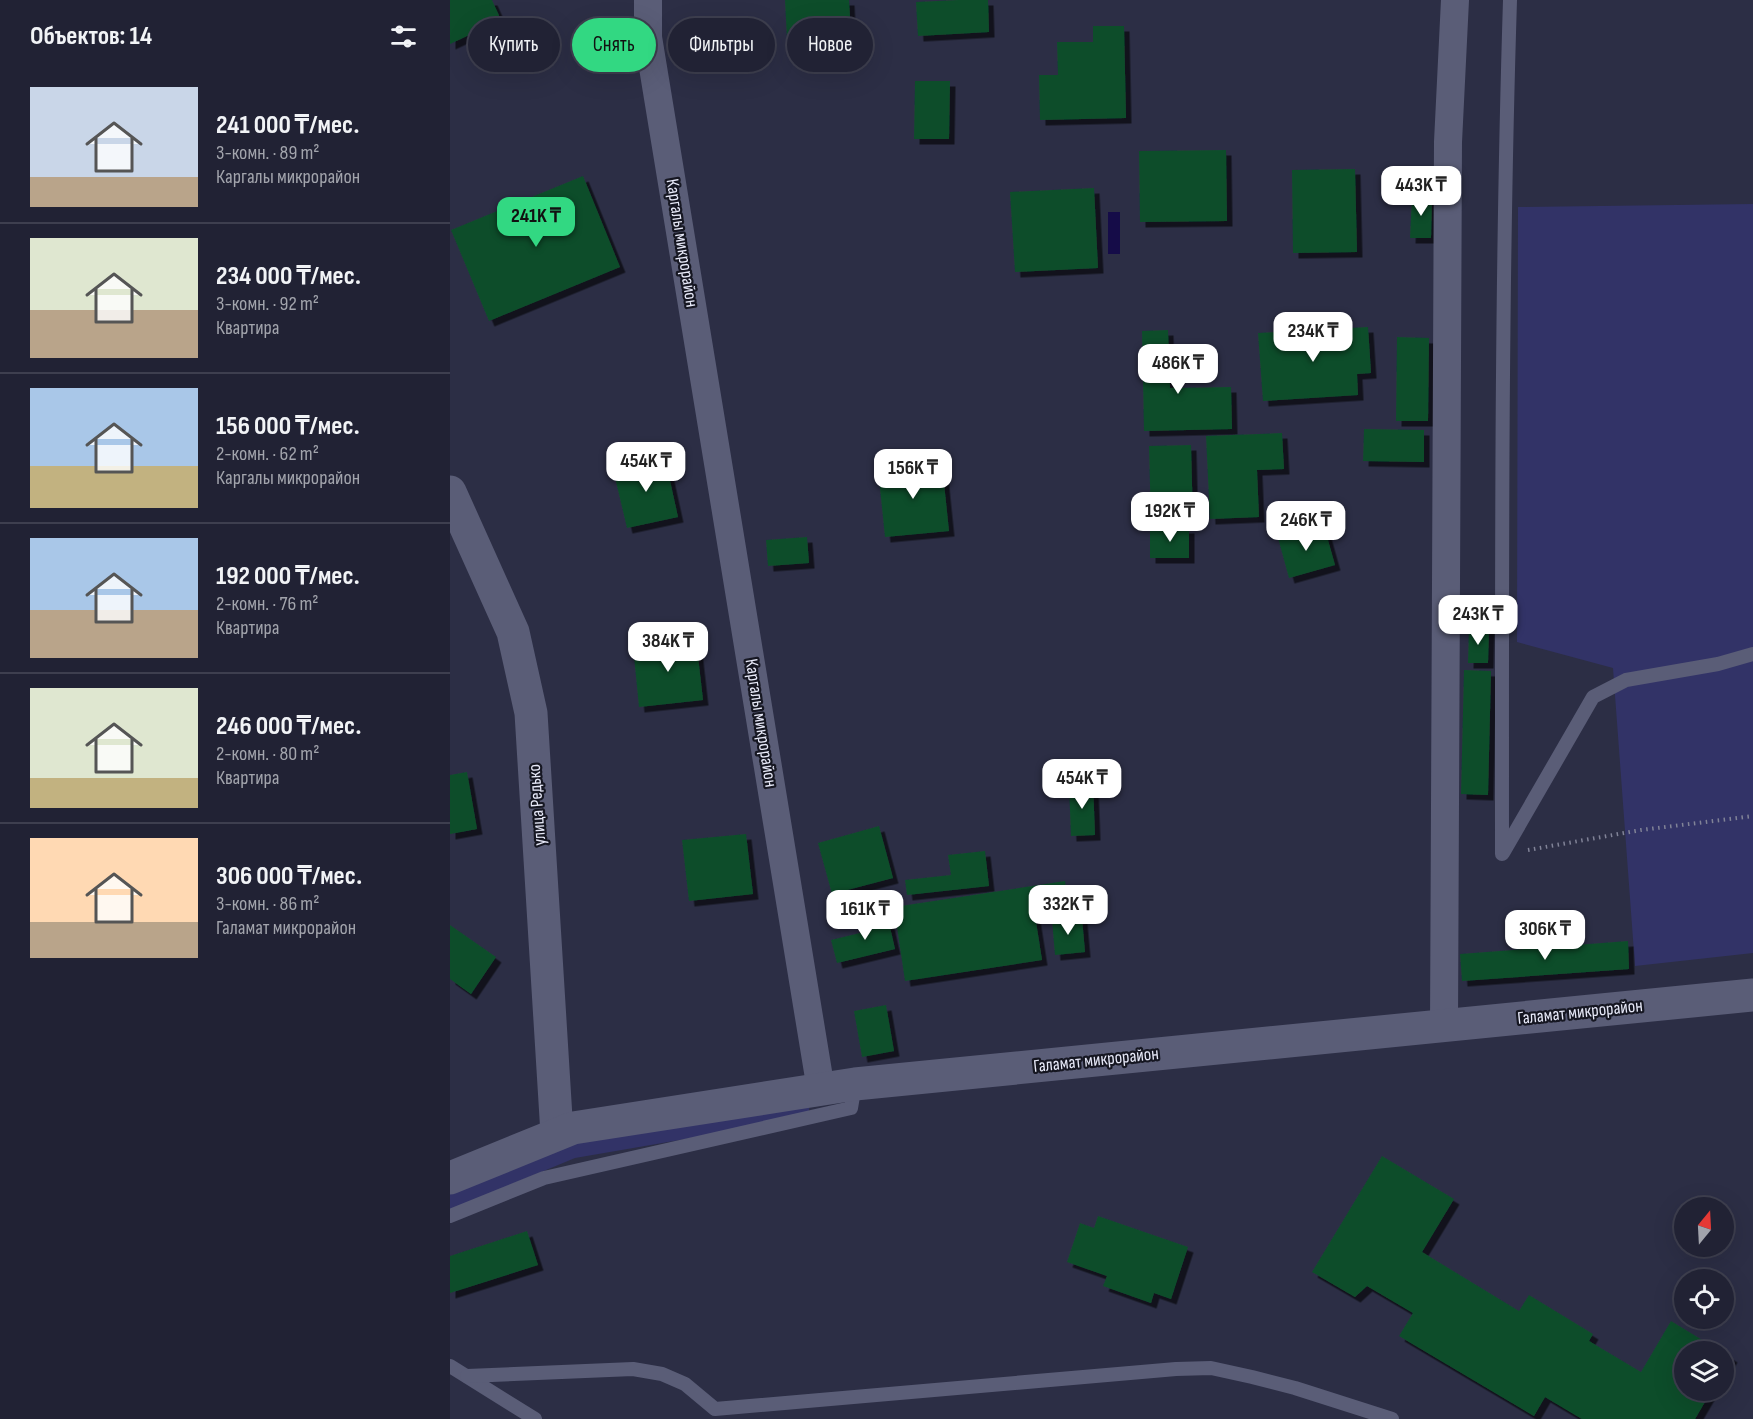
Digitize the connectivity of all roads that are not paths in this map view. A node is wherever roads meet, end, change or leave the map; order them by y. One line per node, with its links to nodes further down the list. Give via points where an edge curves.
1 (648, 0): 9 (street, Каргалы микрорайон, via 650,48)
2 (1455, 0): 7 (street, via 1448,142)
3 (1510, 0): 5 (lane, via 1505,160 1502,854 1593,698 1626,680)
4 (450, 492): 10 (street, улица Редько, via 513,632 531,713)
5 (1753, 654)
6 (1753, 995): 7 (street, Галамат микрорайон)
7 (1444, 1026): 8 (street, Галамат микрорайон)
8 (855, 1084): 9 (street, Галамат микрорайон); 12 (lane, via 851,1108 544,1178)
9 (821, 1090): 10 (street, Галамат микрорайон, via 573,1128)
10 (557, 1134): 11 (street, Галамат микрорайон)
11 (450, 1178)
12 (450, 1216)
13 (450, 1366): 14 (lane)
14 (467, 1376): 15 (lane, via 633,1369 662,1374 685,1384); 16 (lane)
15 (716, 1414): 17 (lane, via 1211,1368 1295,1388)
16 (535, 1419)
17 (1392, 1419)

